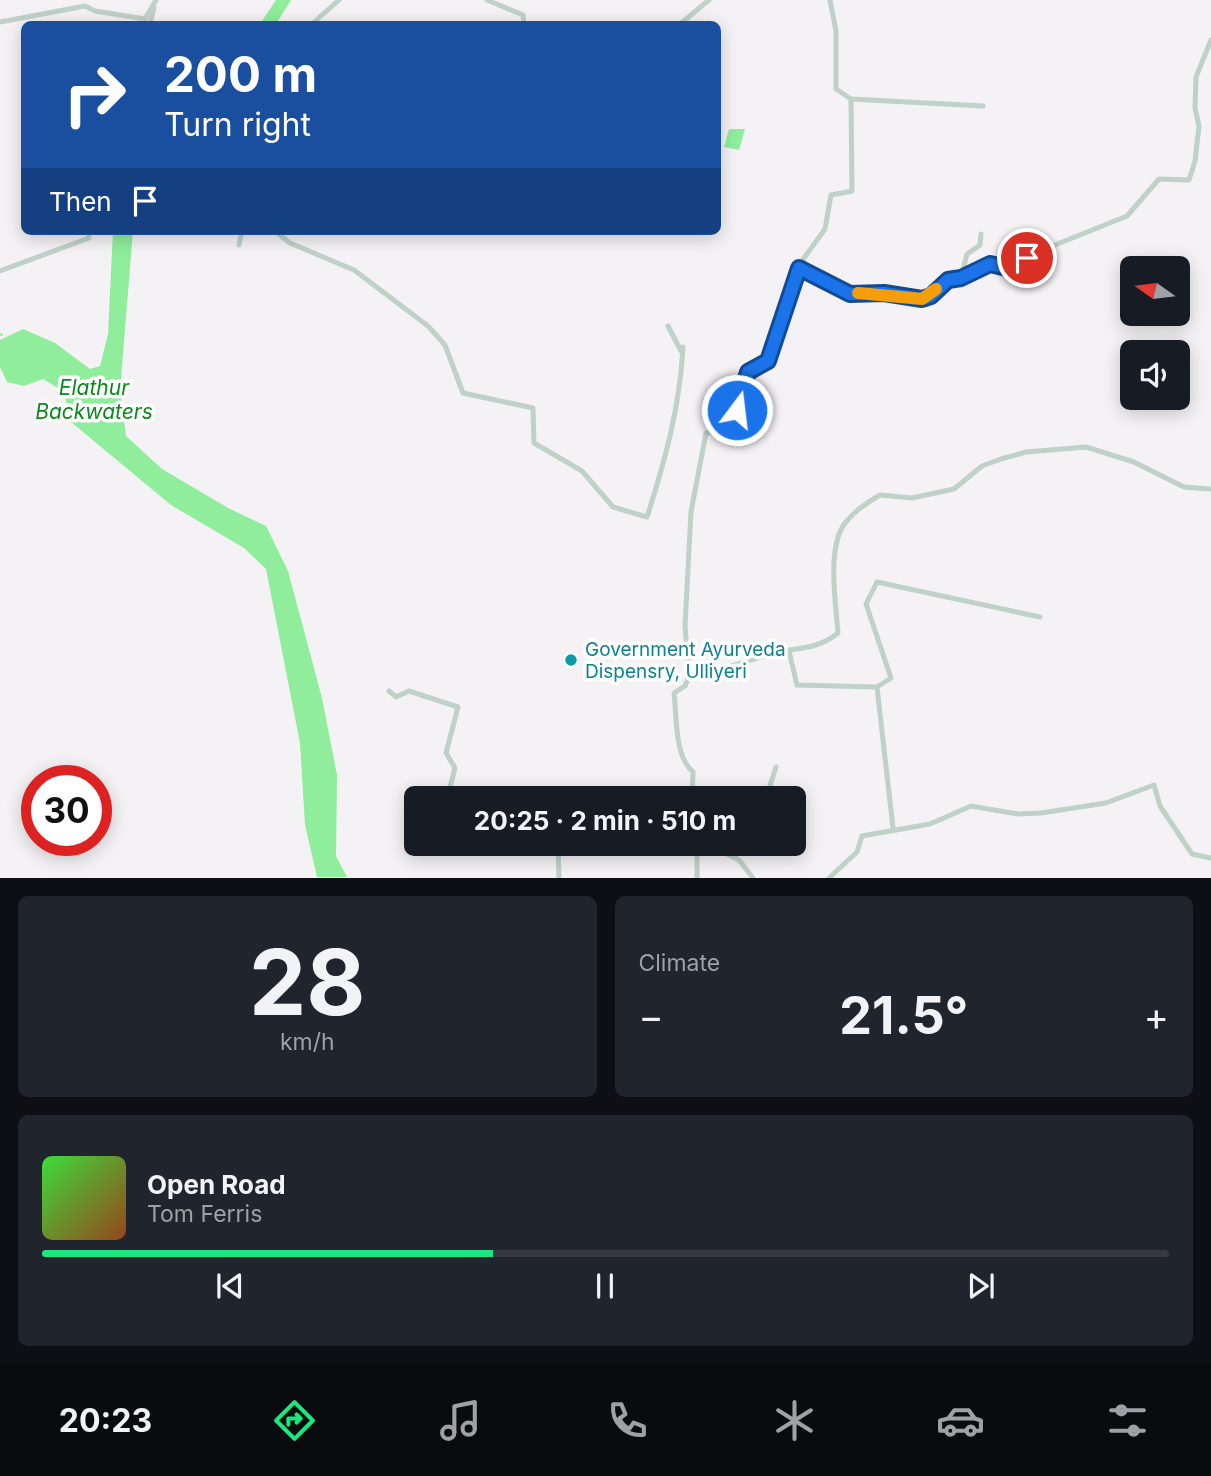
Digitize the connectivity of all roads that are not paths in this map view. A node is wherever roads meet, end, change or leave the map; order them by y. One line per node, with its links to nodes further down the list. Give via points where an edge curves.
1 (339, 0): 10 (street)
2 (487, 0): 11 (street, via 523,15)
3 (709, 0): 12 (street)
4 (830, 0): 15 (street, via 836,32 836,89)
5 (156, 2): 8 (street); 9 (street)
6 (87, 4): 7 (street); 13 (street)
7 (140, 21)
8 (144, 21)
9 (151, 21)
10 (315, 21)
11 (524, 21)
12 (684, 21)
13 (0, 22)
14 (1211, 40): 24 (street, via 1196,77 1199,126 1189,180 1159,179 1127,216 1007,268 990,264)
15 (851, 99): 16 (street); 22 (street, via 852,191 831,195 825,229)
16 (983, 106)
17 (981, 234): 24 (street, via 980,245 967,254)
18 (89, 235): 23 (street)
19 (241, 235): 21 (street)
20 (280, 235): 25 (street, via 354,270 428,326 445,345 463,393 533,408 534,443 582,471 613,507 647,517 670,442 683,351)
21 (239, 245)
22 (799, 268): 24 (street, via 850,294 922,299 942,283); 29 (street, via 775,345 768,361 748,372 732,429 706,433 688,549 685,646)
23 (0, 271)
24 (961, 278)
25 (668, 326)
26 (1211, 489): 28 (street, via 1184,487 1133,462 1086,447 1001,459 982,466 954,489 912,498 880,495 844,523 837,542 833,598 838,633 825,643)
27 (1040, 617): 30 (street, via 877,582 866,604 891,678)
28 (789, 651): 29 (street); 30 (street, via 797,685)
29 (690, 676): 34 (street, via 674,693 681,753 693,772)
30 (877, 687): 36 (street)
31 (389, 691): 33 (street, via 396,697 409,691 458,707 446,753 455,768)
32 (776, 766): 35 (street)
33 (450, 786)
34 (692, 786)
35 (770, 786)
36 (893, 828): 40 (street, via 930,824 971,806 1018,814 1106,803 1154,785 1160,806 1192,854); 44 (street, via 862,836 857,852)
37 (558, 856): 41 (street)
38 (697, 856): 42 (street)
39 (735, 857): 43 (street)
40 (1211, 858)
41 (559, 877)
42 (697, 877)
43 (753, 877)
44 (829, 877)

